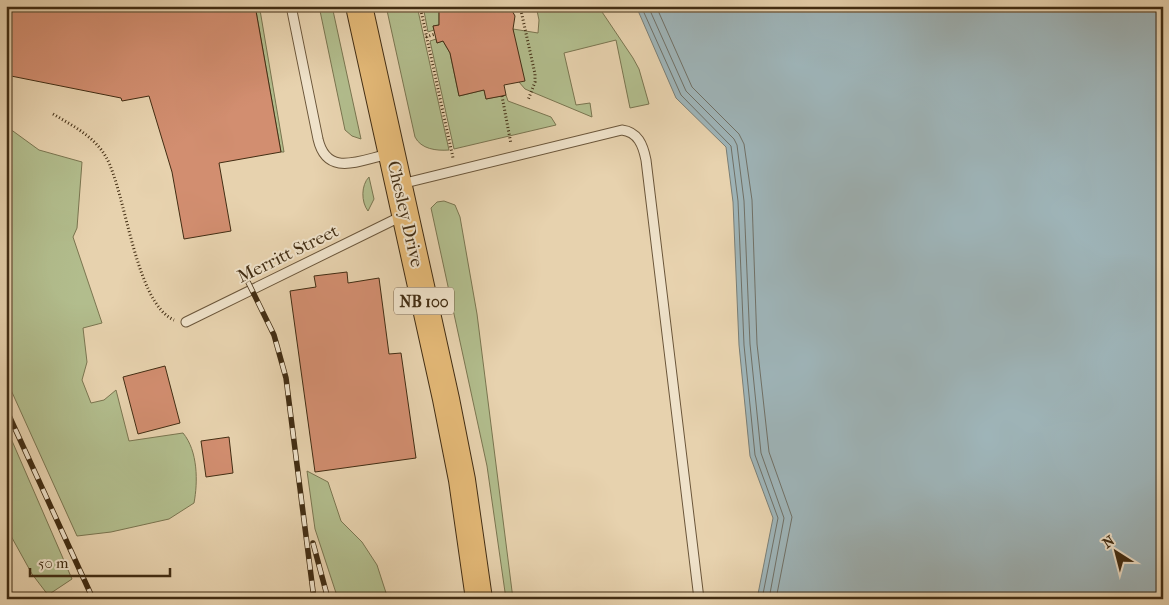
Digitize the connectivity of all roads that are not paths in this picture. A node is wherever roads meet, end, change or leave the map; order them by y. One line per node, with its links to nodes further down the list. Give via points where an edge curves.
1 (291, 6): 3 (lane, via 324,156 329,161 344,163)
2 (359, 6): 3 (main road, Chesley Drive / NB 100)
3 (391, 154): 4 (main road, Chesley Drive / NB 100)
4 (398, 184): 5 (main road, Chesley Drive / NB 100); 8 (lane, via 622,130 635,135 643,148)
5 (405, 215): 6 (lane, Merritt Street); 7 (main road, Chesley Drive / NB 100, via 460,471)
6 (186, 322)
7 (478, 599)
8 (699, 599)

